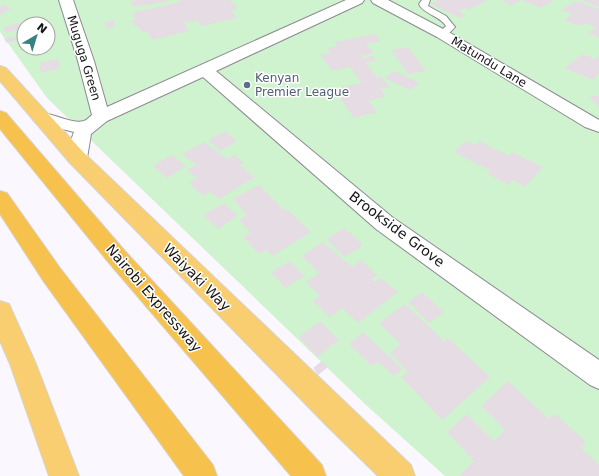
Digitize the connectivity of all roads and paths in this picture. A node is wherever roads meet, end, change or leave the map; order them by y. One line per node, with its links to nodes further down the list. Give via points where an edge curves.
1 (66, 0): 10 (street, Muguga Green, via 86,61)
2 (357, 0): 6 (street)
3 (378, 0): 5 (street, Matundu Lane)
4 (426, 0): 5 (lane, via 424,7 448,21 452,27)
5 (442, 34): 11 (street, Matundu Lane)
6 (204, 69): 10 (street); 15 (street, Brookside Grove, via 384,222)
7 (0, 71): 9 (highway, Waiyaki Way)
8 (0, 117): 18 (highway, Nairobi Expressway, via 117,257)
9 (42, 118): 10 (street, via 76,127); 12 (highway, Waiyaki Way)
10 (94, 122): 12 (street, via 80,137)
11 (599, 126)
12 (77, 158): 19 (highway, Waiyaki Way)
13 (0, 198): 17 (highway, via 52,275)
14 (0, 312): 16 (highway, via 23,364)
15 (599, 376)
16 (64, 476)
17 (202, 476)
18 (311, 476)
19 (400, 476)

